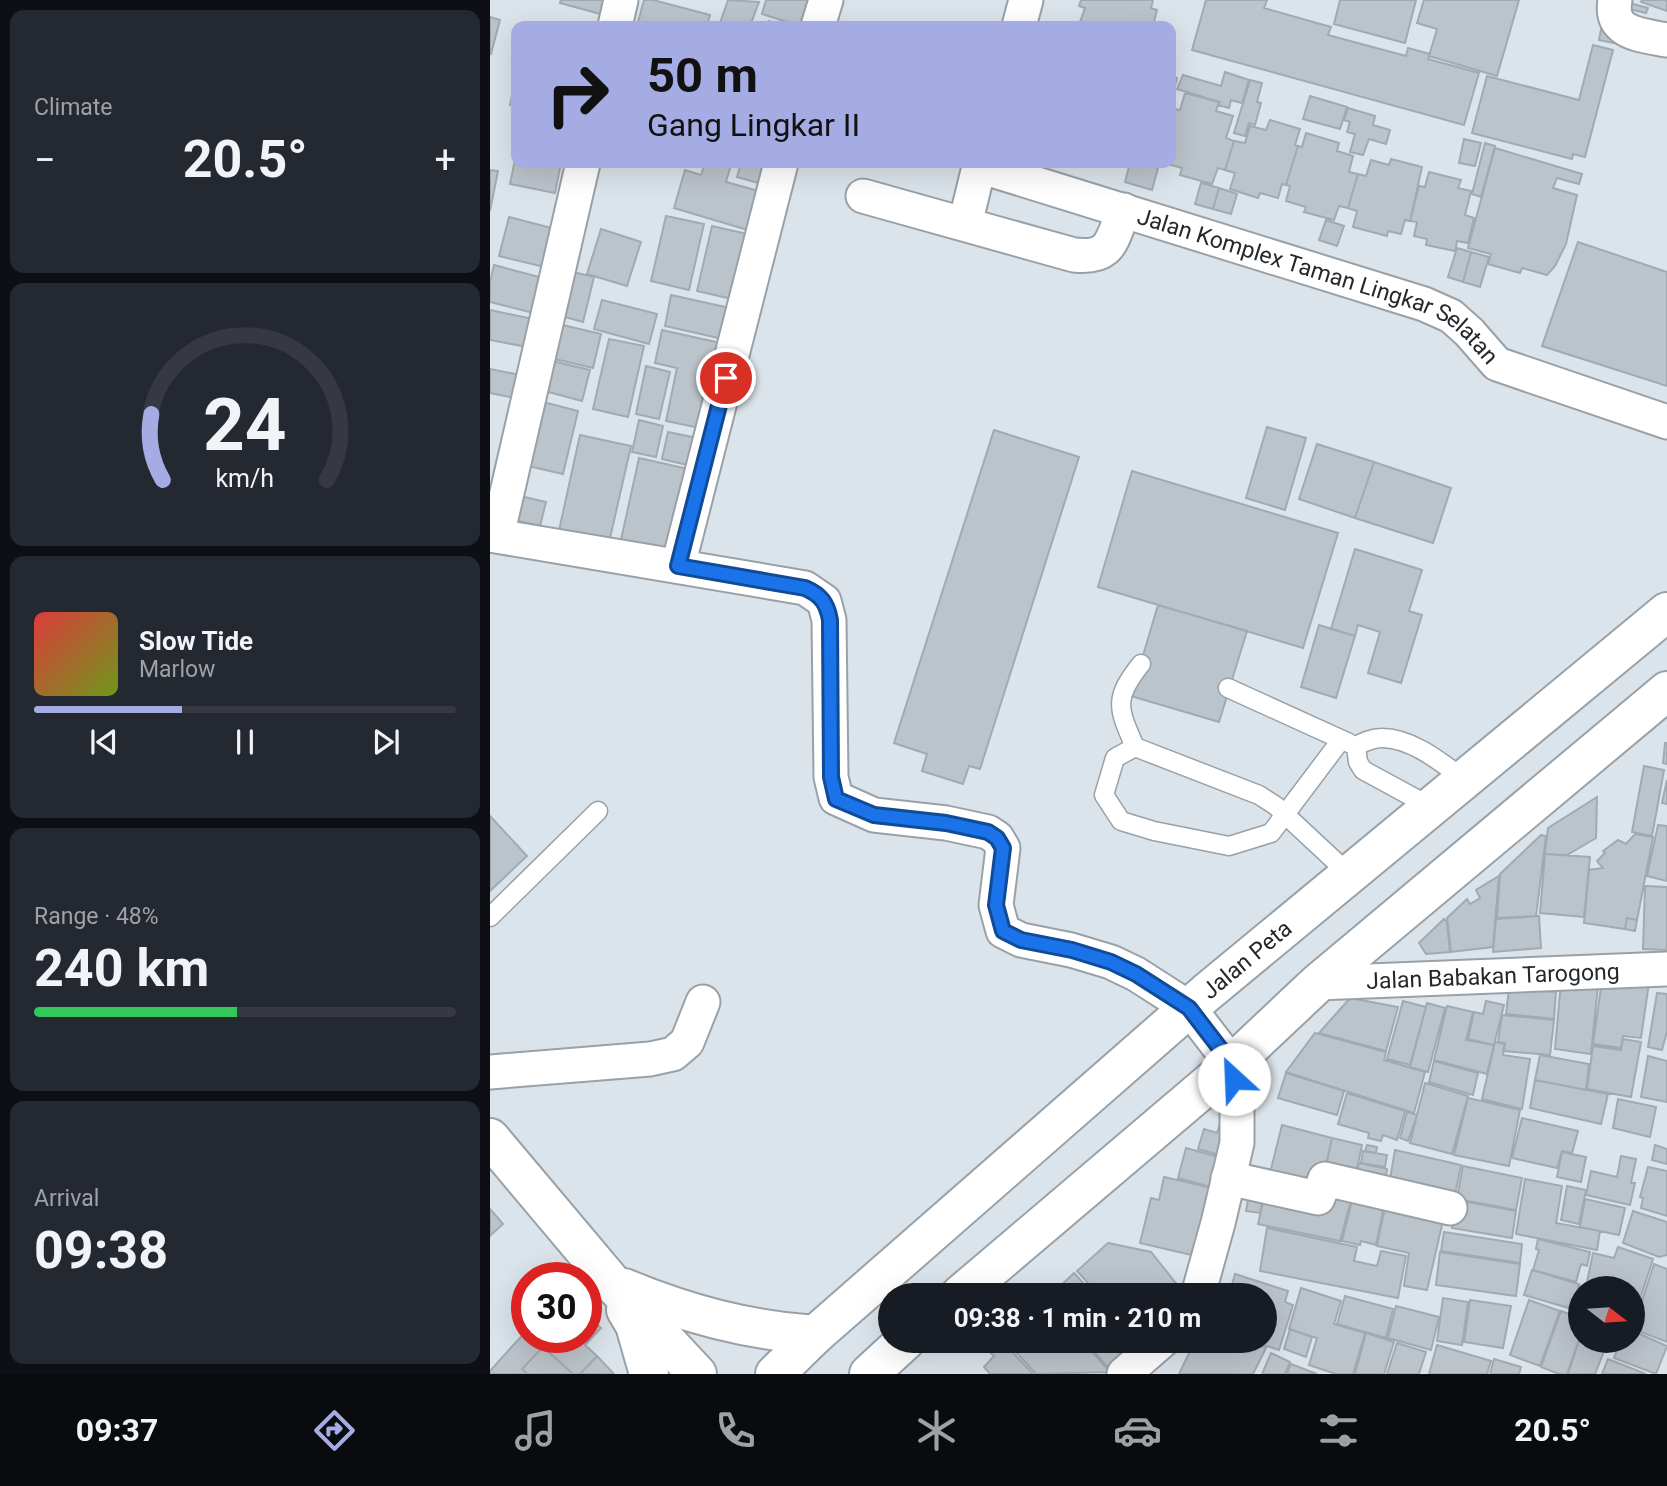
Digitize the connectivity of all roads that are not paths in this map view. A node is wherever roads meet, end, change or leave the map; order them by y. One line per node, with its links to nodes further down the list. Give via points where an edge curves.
1 (621, 0): 5 (street)
2 (826, 0): 6 (street)
3 (1026, 0): 7 (street)
4 (1615, 0): 8 (street, via 1615,20 1623,29)
5 (616, 21)
6 (820, 21)
7 (1020, 21)
8 (1667, 40)
9 (582, 168): 17 (street)
10 (780, 168): 18 (street)
11 (978, 168): 15 (street)
12 (991, 168): 14 (street, Jalan Komplex Taman Lingkar Selatan)
13 (863, 196): 15 (street, Jalan Komplex Taman Lingkar Selatan)
14 (1124, 211): 15 (street, Jalan Komplex Taman Lingkar Selatan, via 1107,250 1089,257); 16 (street, Jalan Komplex Taman Lingkar Selatan, via 1424,304 1451,316 1497,364)
15 (965, 224)
16 (1667, 422)
17 (493, 536): 18 (street)
18 (678, 566): 34 (street, via 805,588 824,601 830,620 831,777 836,799 874,815 988,832 1003,848 996,905 1003,931 1021,940 1111,962)
19 (1667, 612): 25 (main road, Jalan Peta)
20 (1141, 664): 24 (lane, via 1125,687 1120,713)
21 (1228, 688): 23 (lane)
22 (1667, 691): 32 (main road)
23 (1348, 743): 25 (lane, via 1396,740 1426,753); 26 (lane, via 1363,770); 28 (lane)
24 (1135, 747): 28 (lane, via 1259,795); 28 (lane, via 1115,758 1104,795 1121,821 1229,846 1272,833)
25 (1465, 780): 26 (main road, Jalan Peta)
26 (1431, 807): 29 (main road, Jalan Peta)
27 (598, 811): 30 (lane)
28 (1286, 816): 29 (lane)
29 (1350, 875): 34 (main road, Jalan Peta)
30 (490, 917)
31 (1667, 969): 32 (street, Jalan Babakan Tarogong)
32 (1318, 983): 35 (main road)
33 (703, 1002): 36 (street, via 687,1042 673,1054)
34 (1189, 1008): 35 (street); 43 (main road, Jalan Peta)
35 (1232, 1064): 38 (street, via 1237,1143); 41 (main road)
36 (502, 1070)
37 (490, 1138): 40 (main road)
38 (1228, 1178): 39 (street, via 1318,1198 1325,1179); 42 (street)
39 (1450, 1208)
40 (612, 1283): 43 (main road, via 739,1326); 47 (main road, via 635,1325); 48 (main road)
41 (974, 1283)
42 (1201, 1283)
43 (815, 1335): 49 (main road, Jalan Peta)
44 (892, 1353): 46 (main road)
45 (1148, 1353): 50 (street)
46 (873, 1371)
47 (649, 1374)
48 (697, 1374)
49 (775, 1374)
50 (1124, 1374)

